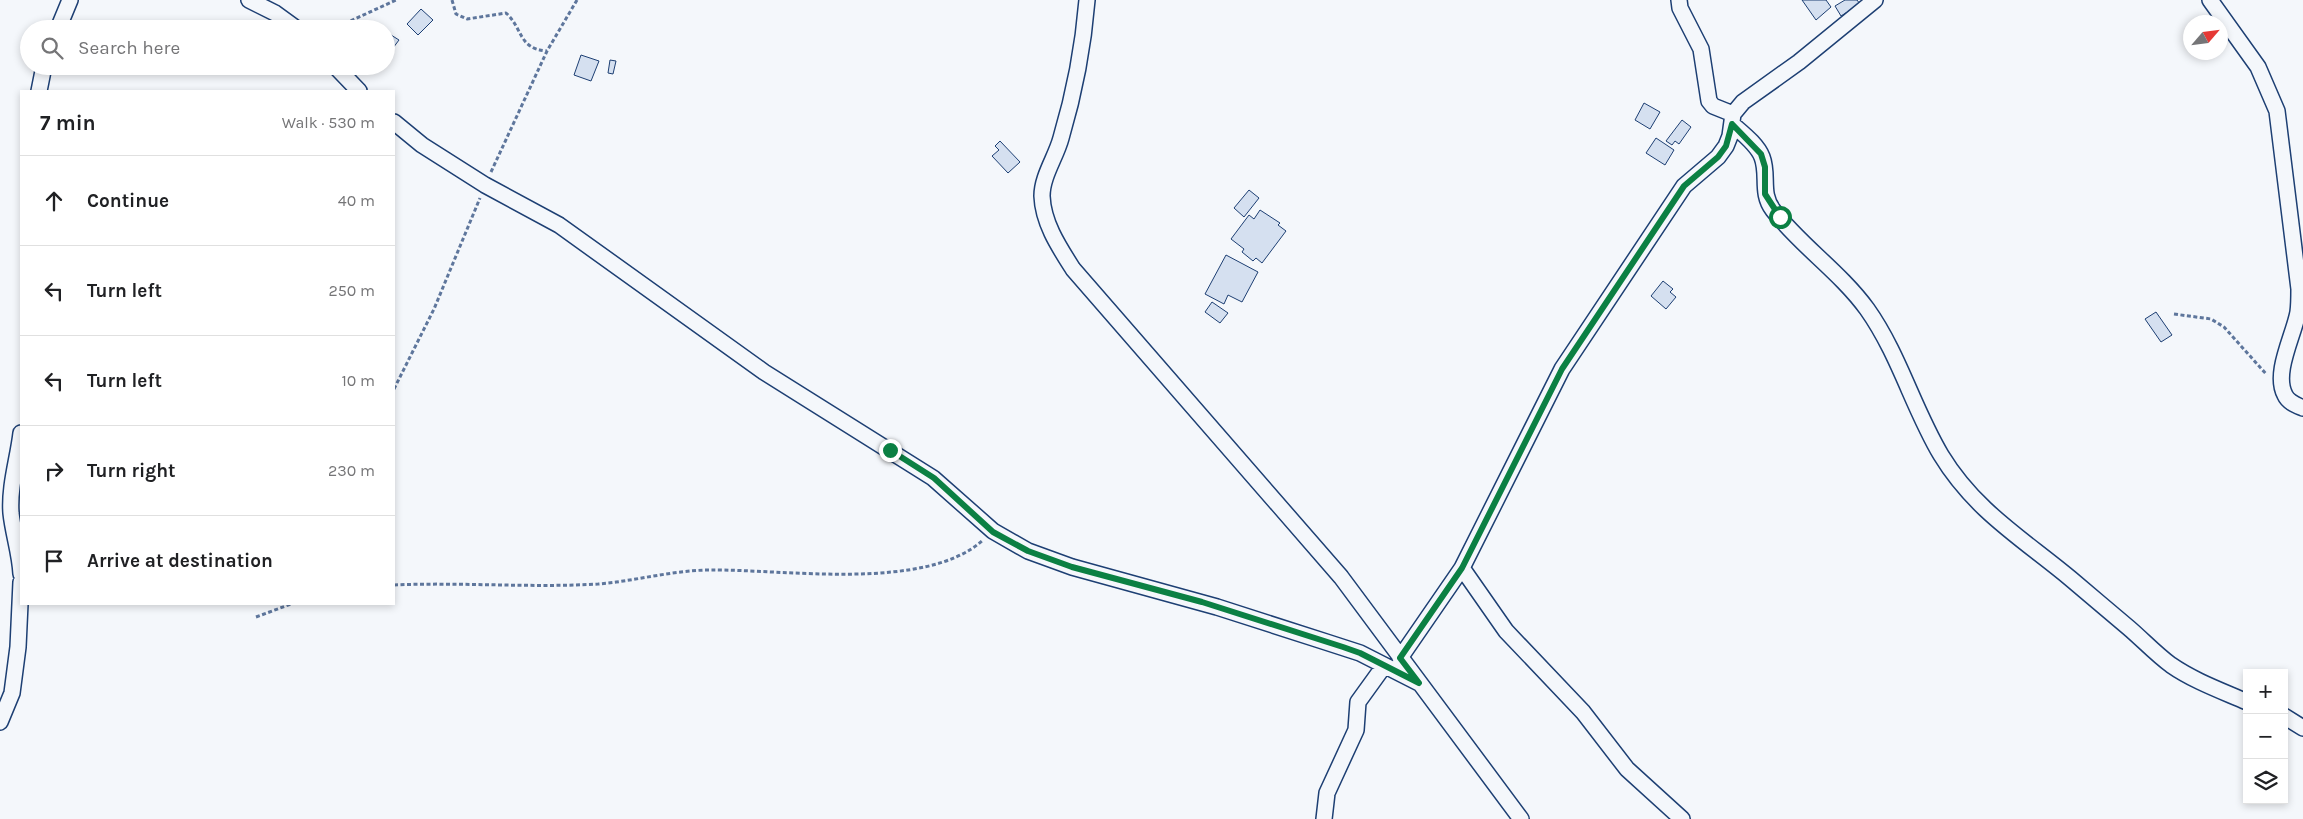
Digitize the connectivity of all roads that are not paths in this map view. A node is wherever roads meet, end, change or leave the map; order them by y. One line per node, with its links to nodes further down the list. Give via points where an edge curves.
1 (70, 0): 7 (street)
2 (249, 0): 8 (street)
3 (1086, 0): 20 (street, via 1077,82 1042,194 1046,216 1058,246 1073,269 1341,577)
4 (1679, 0): 13 (street, via 1701,49 1708,101)
5 (1875, 0): 13 (street, via 1799,62 1743,102)
6 (2210, 0): 15 (street, via 2258,67 2278,110 2299,289 2298,312 2281,374 2285,396)
7 (62, 20)
8 (285, 20)
9 (42, 75): 11 (street)
10 (343, 75): 12 (street)
11 (39, 90)
12 (357, 90)
13 (1733, 119): 18 (street, via 1726,146 1684,186 1562,369); 23 (street, via 1761,154 1765,167 1765,194 1772,209 1851,287 1869,311 1941,455 1976,501 2171,665)
14 (395, 123): 21 (street, via 422,145 485,185 558,225 764,372 934,478 993,532 1028,551 1072,567 1278,626 1360,653)
15 (2303, 408)
16 (20, 439): 17 (street, via 11,513)
17 (20, 551)
18 (1462, 568): 20 (street); 29 (street, via 1506,631 1583,712 1627,769)
19 (20, 604): 25 (street, via 12,693)
20 (1400, 658): 22 (street)
21 (1384, 666): 22 (street); 27 (street, via 1358,702 1356,730 1327,793)
22 (1419, 683): 28 (street)
23 (2243, 700)
24 (2288, 719): 26 (street)
25 (0, 722)
26 (2303, 728)
27 (1324, 819)
28 (1521, 819)
29 (1682, 819)

